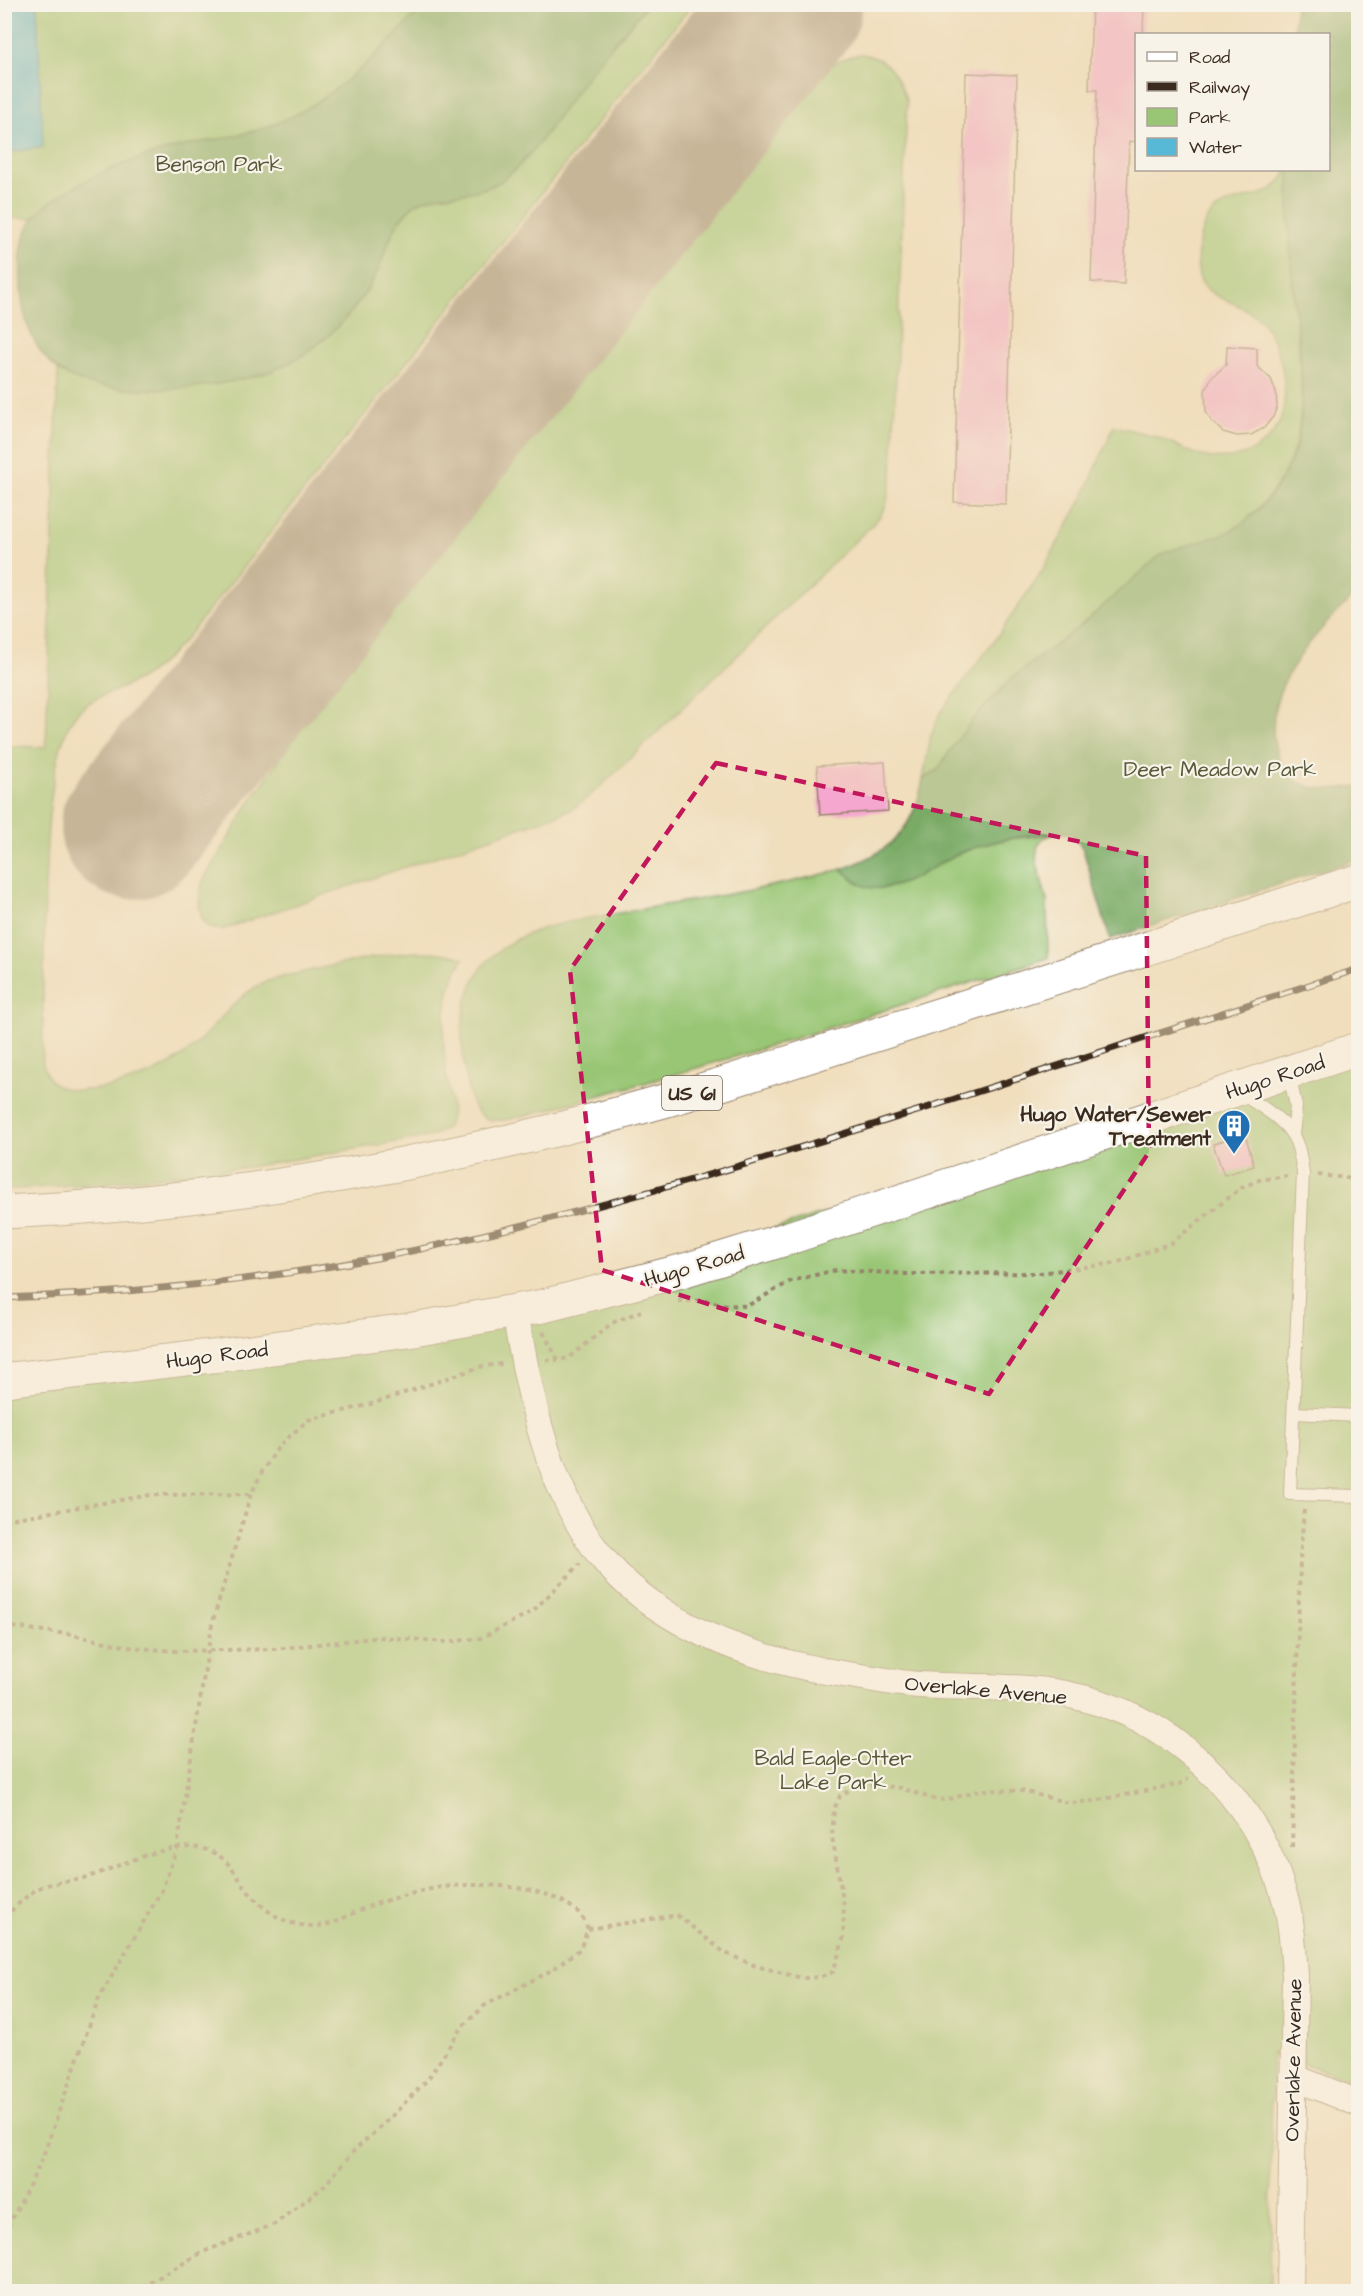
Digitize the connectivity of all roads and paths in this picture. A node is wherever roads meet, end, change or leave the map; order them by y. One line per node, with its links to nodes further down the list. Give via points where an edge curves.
1 (1359, 881): 8 (street, US 61, via 725,1083 516,1141 387,1168 253,1189)
2 (1359, 1049): 3 (street, Hugo Road)
3 (1289, 1072): 4 (street, Hugo Road); 5 (lane, via 1296,1106)
4 (1236, 1090): 5 (lane, via 1269,1112); 11 (street, Hugo Road, via 789,1239 685,1270)
5 (1293, 1135): 6 (lane)
6 (1303, 1173): 7 (path); 9 (path, via 1259,1180 1241,1188 1171,1243 1116,1263 1040,1273 908,1275 836,1270 791,1281 747,1306 706,1301); 15 (lane)
7 (1359, 1183)
8 (4, 1212)
9 (668, 1304)
10 (647, 1308): 12 (path, via 612,1323 569,1358)
11 (515, 1312): 12 (path, via 546,1335); 13 (street, Overlake Avenue); 14 (street, Hugo Road, via 408,1330)
12 (558, 1360): 13 (path)
13 (525, 1361): 17 (path, via 483,1366 375,1403 308,1420 279,1446); 21 (street, Overlake Avenue, via 550,1462 565,1500)
14 (4, 1380)
15 (1294, 1413): 16 (lane); 18 (lane, via 1290,1494)
16 (1359, 1416)
17 (251, 1494): 20 (path, via 150,1495); 23 (path)
18 (1306, 1494): 19 (lane); 26 (path, via 1300,1560 1292,1847)
19 (1359, 1496)
20 (4, 1520)
21 (596, 1548): 23 (path, via 533,1611 481,1638 447,1642 381,1637 275,1649); 24 (street, Overlake Avenue, via 634,1590 666,1613 739,1649 832,1673 916,1685 1066,1694 1104,1704 1145,1722)
22 (4, 1626): 23 (path, via 129,1647)
23 (207, 1651): 25 (path)
24 (1208, 1769): 26 (street, Overlake Avenue, via 1232,1793 1254,1825); 28 (path, via 1180,1784 1070,1803 1023,1791 982,1790 946,1800 901,1788 853,1788 840,1796 834,1809 832,1836 844,1905 843,1941 833,1972 820,1977 778,1973 725,1953 677,1915)
25 (177, 1848): 27 (path, via 86,1878 38,1888); 28 (path, via 210,1851 228,1862 262,1908 295,1923 315,1926 340,1922 358,1911 416,1892 489,1884 541,1893 564,1903 580,1914); 31 (path, via 162,1890 99,1998 40,2162)
26 (1276, 1870): 29 (street, Overlake Avenue, via 1293,1941)
27 (4, 1917)
28 (588, 1929): 32 (path, via 580,1948 552,1970 484,2006 461,2028 428,2079 323,2187 275,2224 203,2252)
29 (1293, 2077): 30 (street); 33 (street, Overlake Avenue)
30 (1359, 2103)
31 (4, 2235)
32 (133, 2292)
33 (1290, 2292)

